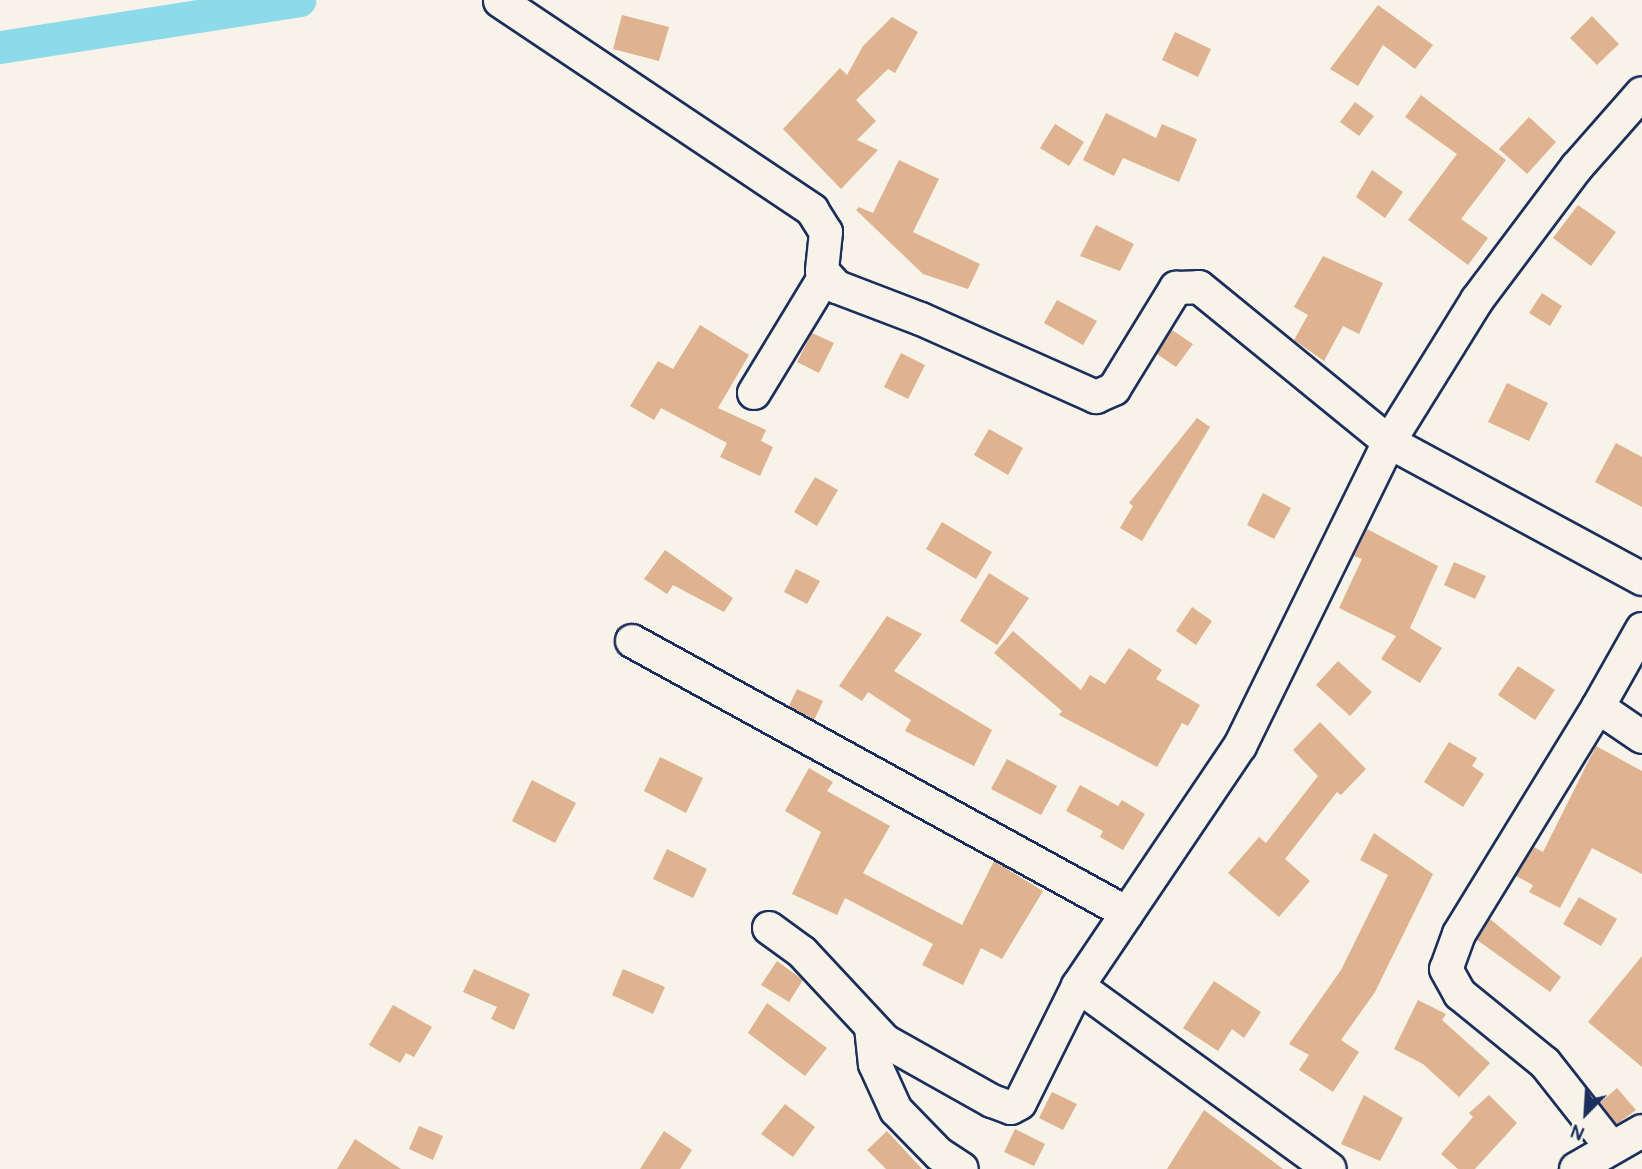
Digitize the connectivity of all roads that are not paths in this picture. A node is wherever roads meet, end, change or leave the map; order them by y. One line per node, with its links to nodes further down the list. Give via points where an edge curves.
1 (500, 1): 3 (street, via 812,210 826,232)
2 (1642, 93): 5 (street, via 1577,167 1477,299)
3 (824, 278): 4 (street); 5 (street, via 1096,397 1114,389 1176,288 1199,286)
4 (754, 393)
5 (1389, 442): 6 (street); 11 (street, via 1240,746)
6 (1642, 579)
7 (1642, 629): 9 (street)
8 (632, 641): 11 (street)
9 (1598, 707): 10 (street); 16 (street, via 1458,934 1446,969 1460,994 1545,1063)
10 (1642, 737)
11 (1127, 913): 13 (street)
12 (769, 928): 14 (street, via 802,952)
13 (1077, 986): 14 (street, via 1024,1096 1011,1108 897,1049); 18 (street)
14 (871, 1027): 17 (street, via 874,1064 896,1110 939,1154)
15 (1642, 1131): 16 (street)
16 (1611, 1147): 19 (street)
17 (962, 1169)
18 (1330, 1169)
19 (1576, 1169)

